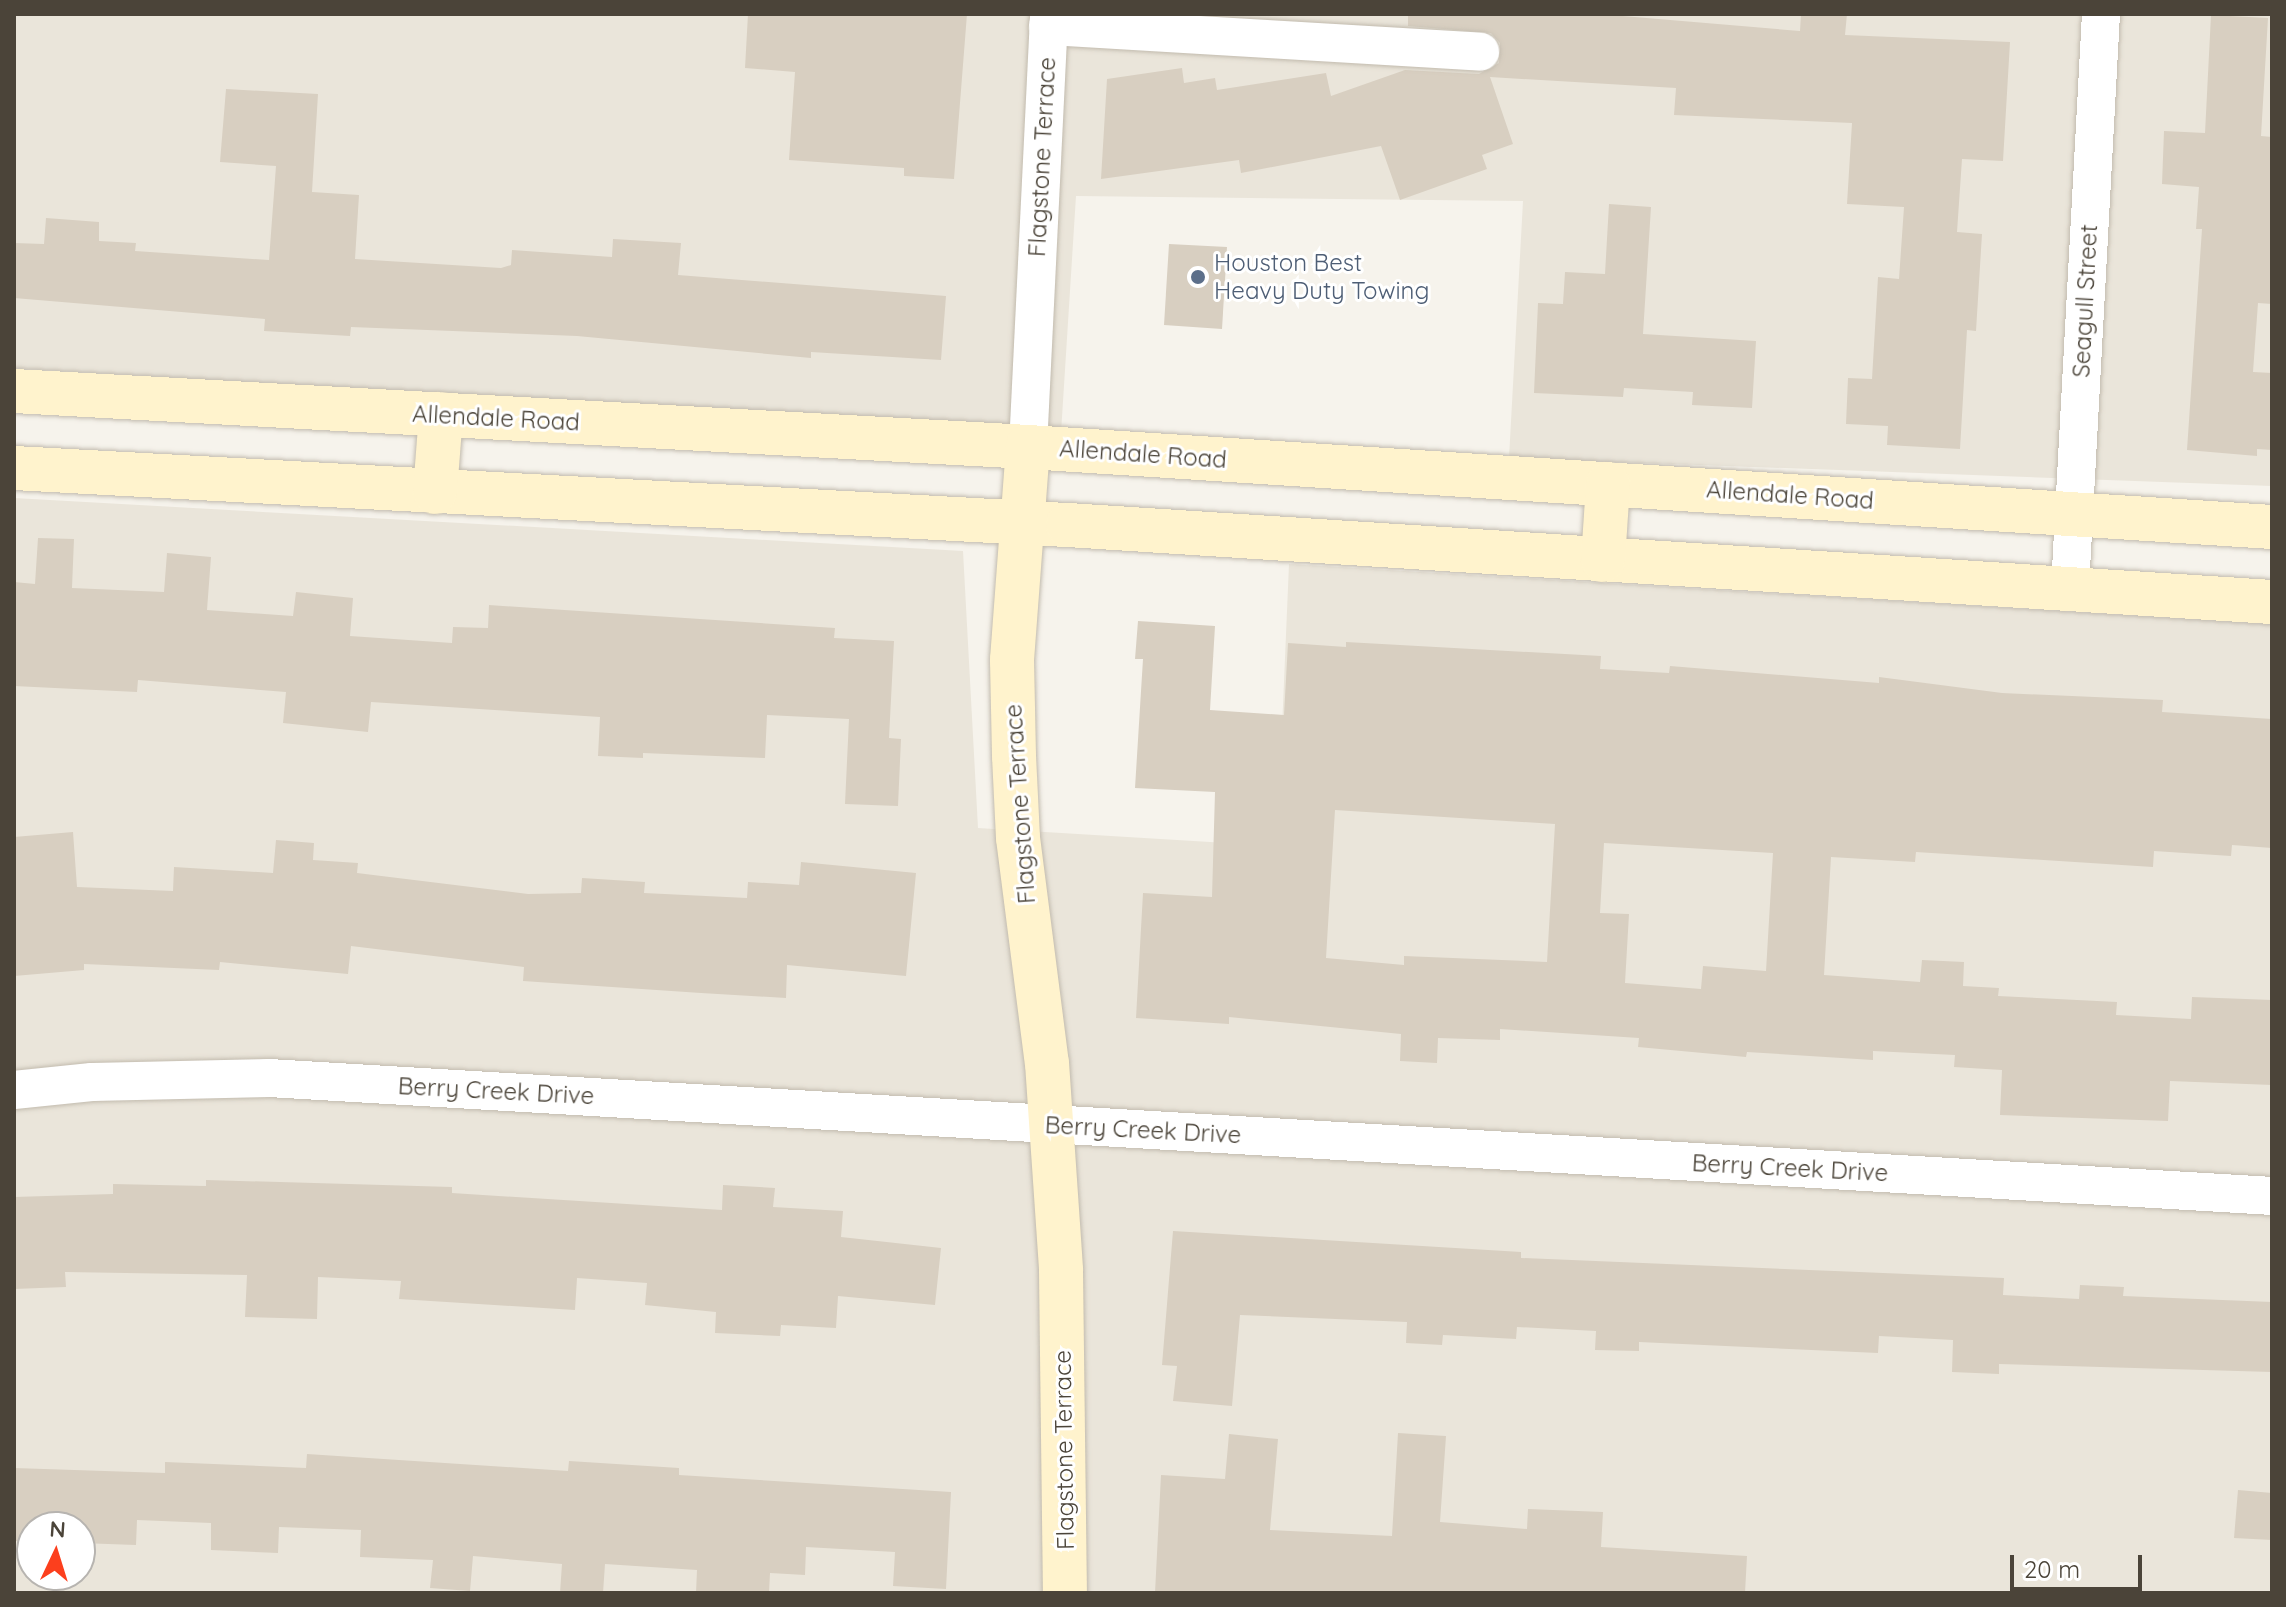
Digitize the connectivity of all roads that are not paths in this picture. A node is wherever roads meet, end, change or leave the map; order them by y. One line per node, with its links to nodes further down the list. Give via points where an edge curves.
1 (2101, 14): 11 (street, Seagull Street)
2 (1049, 20): 3 (street); 7 (street, Flagstone Terrace)
3 (1377, 30): 4 (street)
4 (1480, 52)
5 (14, 391): 6 (main road, Allendale Road)
6 (441, 414): 7 (main road, Allendale Road); 10 (main road)
7 (1028, 447): 9 (main road, Allendale Road); 12 (main road, Flagstone Terrace)
8 (14, 468): 10 (main road)
9 (1608, 484): 11 (main road, Allendale Road); 14 (main road)
10 (435, 492): 12 (main road)
11 (2074, 513): 13 (main road, Allendale Road); 15 (street, Seagull Street)
12 (1023, 522): 14 (main road); 18 (main road, Flagstone Terrace, via 1012,660 1014,756)
13 (2272, 527)
14 (1603, 560): 15 (main road)
15 (2070, 588): 16 (main road)
16 (2272, 602)
17 (14, 1090): 18 (street, Berry Creek Drive, via 92,1082 269,1078)
18 (1051, 1124): 19 (street, Berry Creek Drive); 20 (main road, Flagstone Terrace, via 1067,1441)
19 (2272, 1196)
20 (1065, 1593)

